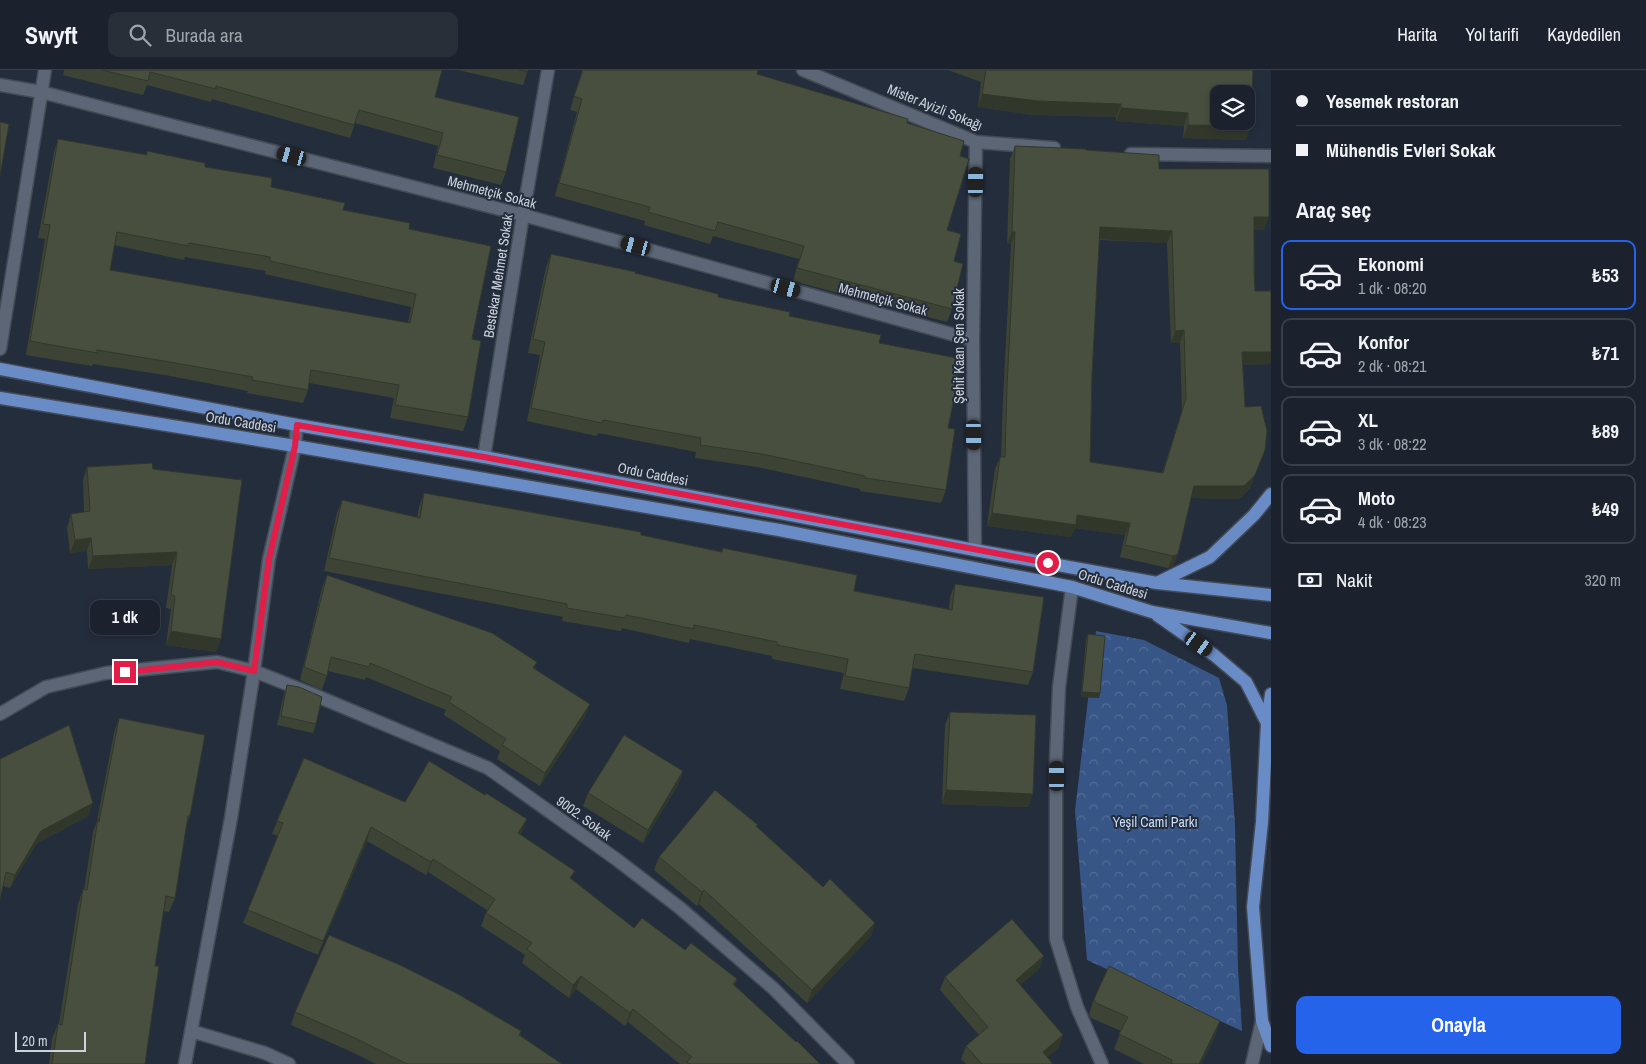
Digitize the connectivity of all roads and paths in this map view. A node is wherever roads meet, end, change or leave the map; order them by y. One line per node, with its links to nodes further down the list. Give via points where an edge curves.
1 (45, 70): 5 (street)
2 (548, 70): 10 (street, Bestekar Mehmet Sokak)
3 (803, 70): 6 (street, Mister Ayizli Sokağı)
4 (0, 85): 5 (street, Mehmetçik Sokak)
5 (41, 92): 10 (street, Mehmetçik Sokak); 12 (street)
6 (976, 142): 7 (street, Mister Ayizli Sokağı); 11 (street, Şehit Kaan Şen Sokak)
7 (1062, 149)
8 (1120, 153): 9 (street)
9 (1271, 156)
10 (523, 215): 11 (street, Mehmetçik Sokak); 17 (street, Bestekar Mehmet Sokak)
11 (973, 340): 19 (street, Şehit Kaan Şen Sokak)
12 (0, 349)
13 (0, 369): 15 (main road, Ordu Caddesi)
14 (0, 398): 16 (main road, Ordu Caddesi)
15 (297, 425): 16 (street); 17 (main road, Ordu Caddesi)
16 (295, 446): 21 (main road, Ordu Caddesi, via 779,530); 25 (street, via 269,559)
17 (484, 457): 19 (main road, Ordu Caddesi)
18 (1271, 494): 20 (main road, via 1210,557)
19 (975, 550): 20 (main road, Ordu Caddesi)
20 (1157, 583): 22 (main road, Ordu Caddesi)
21 (1072, 587): 23 (main road, Ordu Caddesi); 35 (street, via 1059,687 1056,939 1076,1007)
22 (1271, 595)
23 (1152, 612): 24 (main road, Ordu Caddesi); 28 (main road, via 1214,655 1246,682)
24 (1271, 633)
25 (254, 671): 27 (street, 9002. Sokak, via 217,662 106,673 46,687); 30 (street, via 231,818); 34 (street, 9002. Sokak, via 488,768 680,908 774,989)
26 (1271, 694): 28 (main road)
27 (0, 714)
28 (1267, 723): 29 (main road, via 1262,822 1253,907)
29 (1262, 1020): 31 (main road); 36 (street)
30 (191, 1031): 32 (street); 33 (street, via 266,1053)
31 (1271, 1046)
32 (185, 1064)
33 (288, 1064)
34 (848, 1064)
35 (1102, 1064)
36 (1252, 1064)

